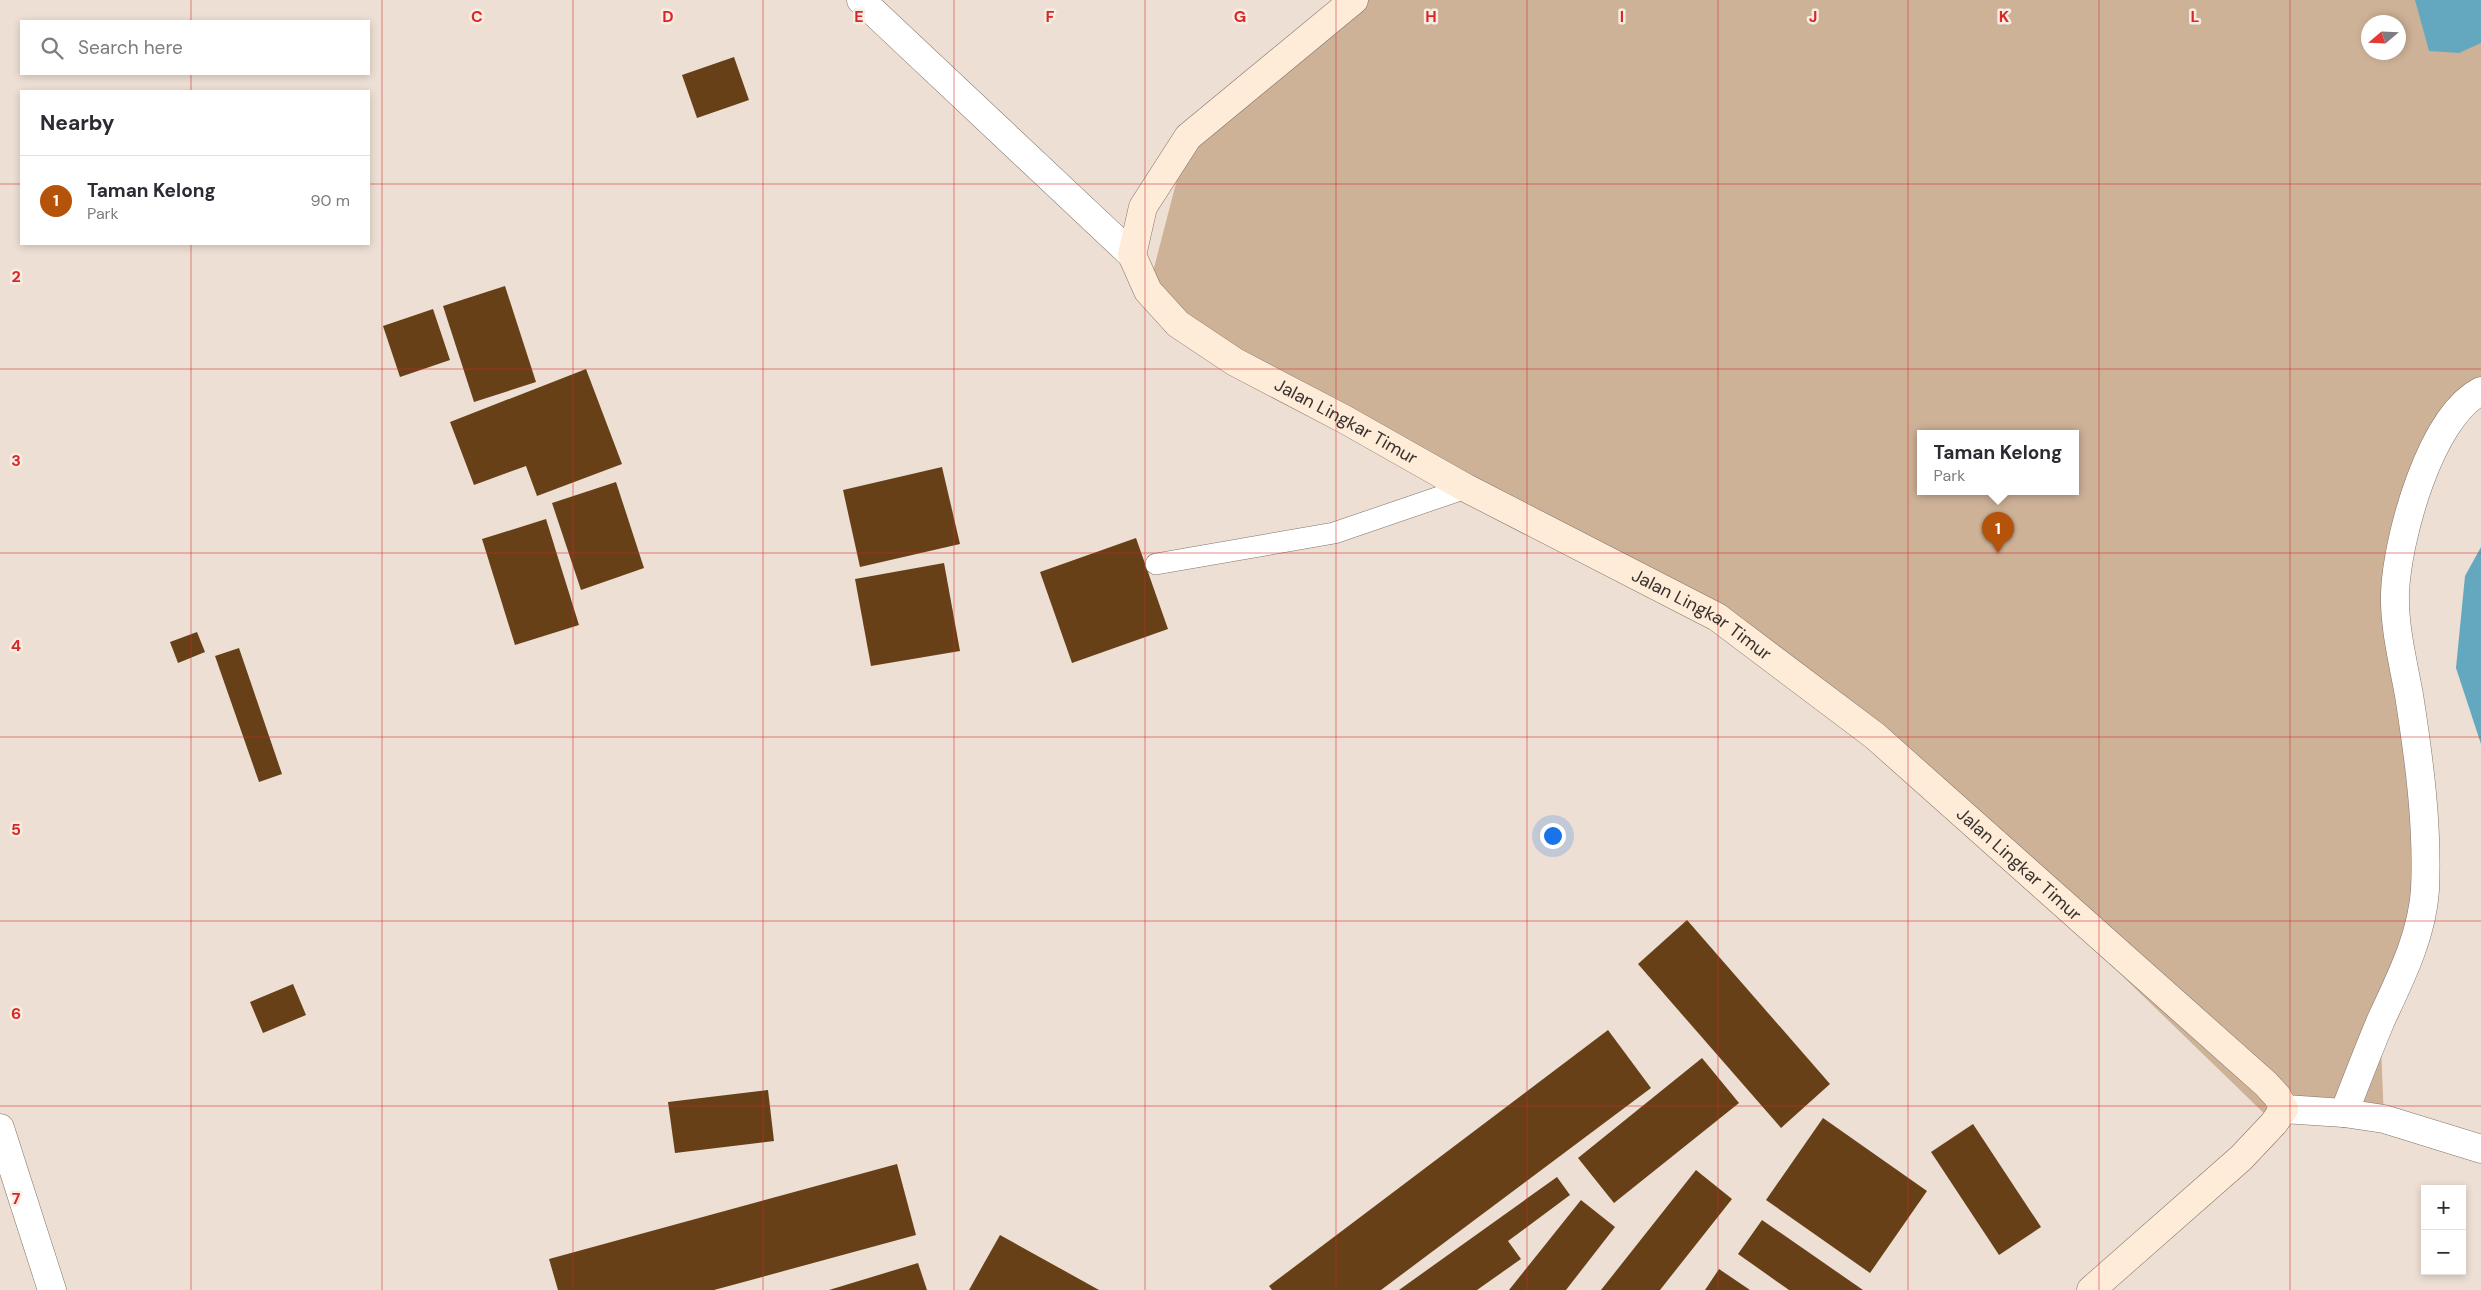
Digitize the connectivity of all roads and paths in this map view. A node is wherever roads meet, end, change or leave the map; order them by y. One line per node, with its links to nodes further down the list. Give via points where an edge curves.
1 (862, 0): 3 (street)
2 (1354, 0): 3 (main road, via 1188,137 1143,206)
3 (1132, 255): 5 (main road, Jalan Lingkar Timur, via 1148,291 1178,324 1235,362)
4 (2481, 391): 8 (street, via 2469,397 2449,421 2426,460 2398,558 2395,594 2419,760 2425,891 2416,937)
5 (1466, 488): 6 (lane, via 1334,533); 7 (main road, Jalan Lingkar Timur, via 1718,617 1875,736 2266,1084)
6 (1156, 564)
7 (2284, 1109): 8 (street); 12 (main road, via 2241,1158)
8 (2344, 1113): 10 (street, via 2384,1119)
9 (0, 1128): 11 (street)
10 (2481, 1149)
11 (52, 1290)
12 (2092, 1290)

